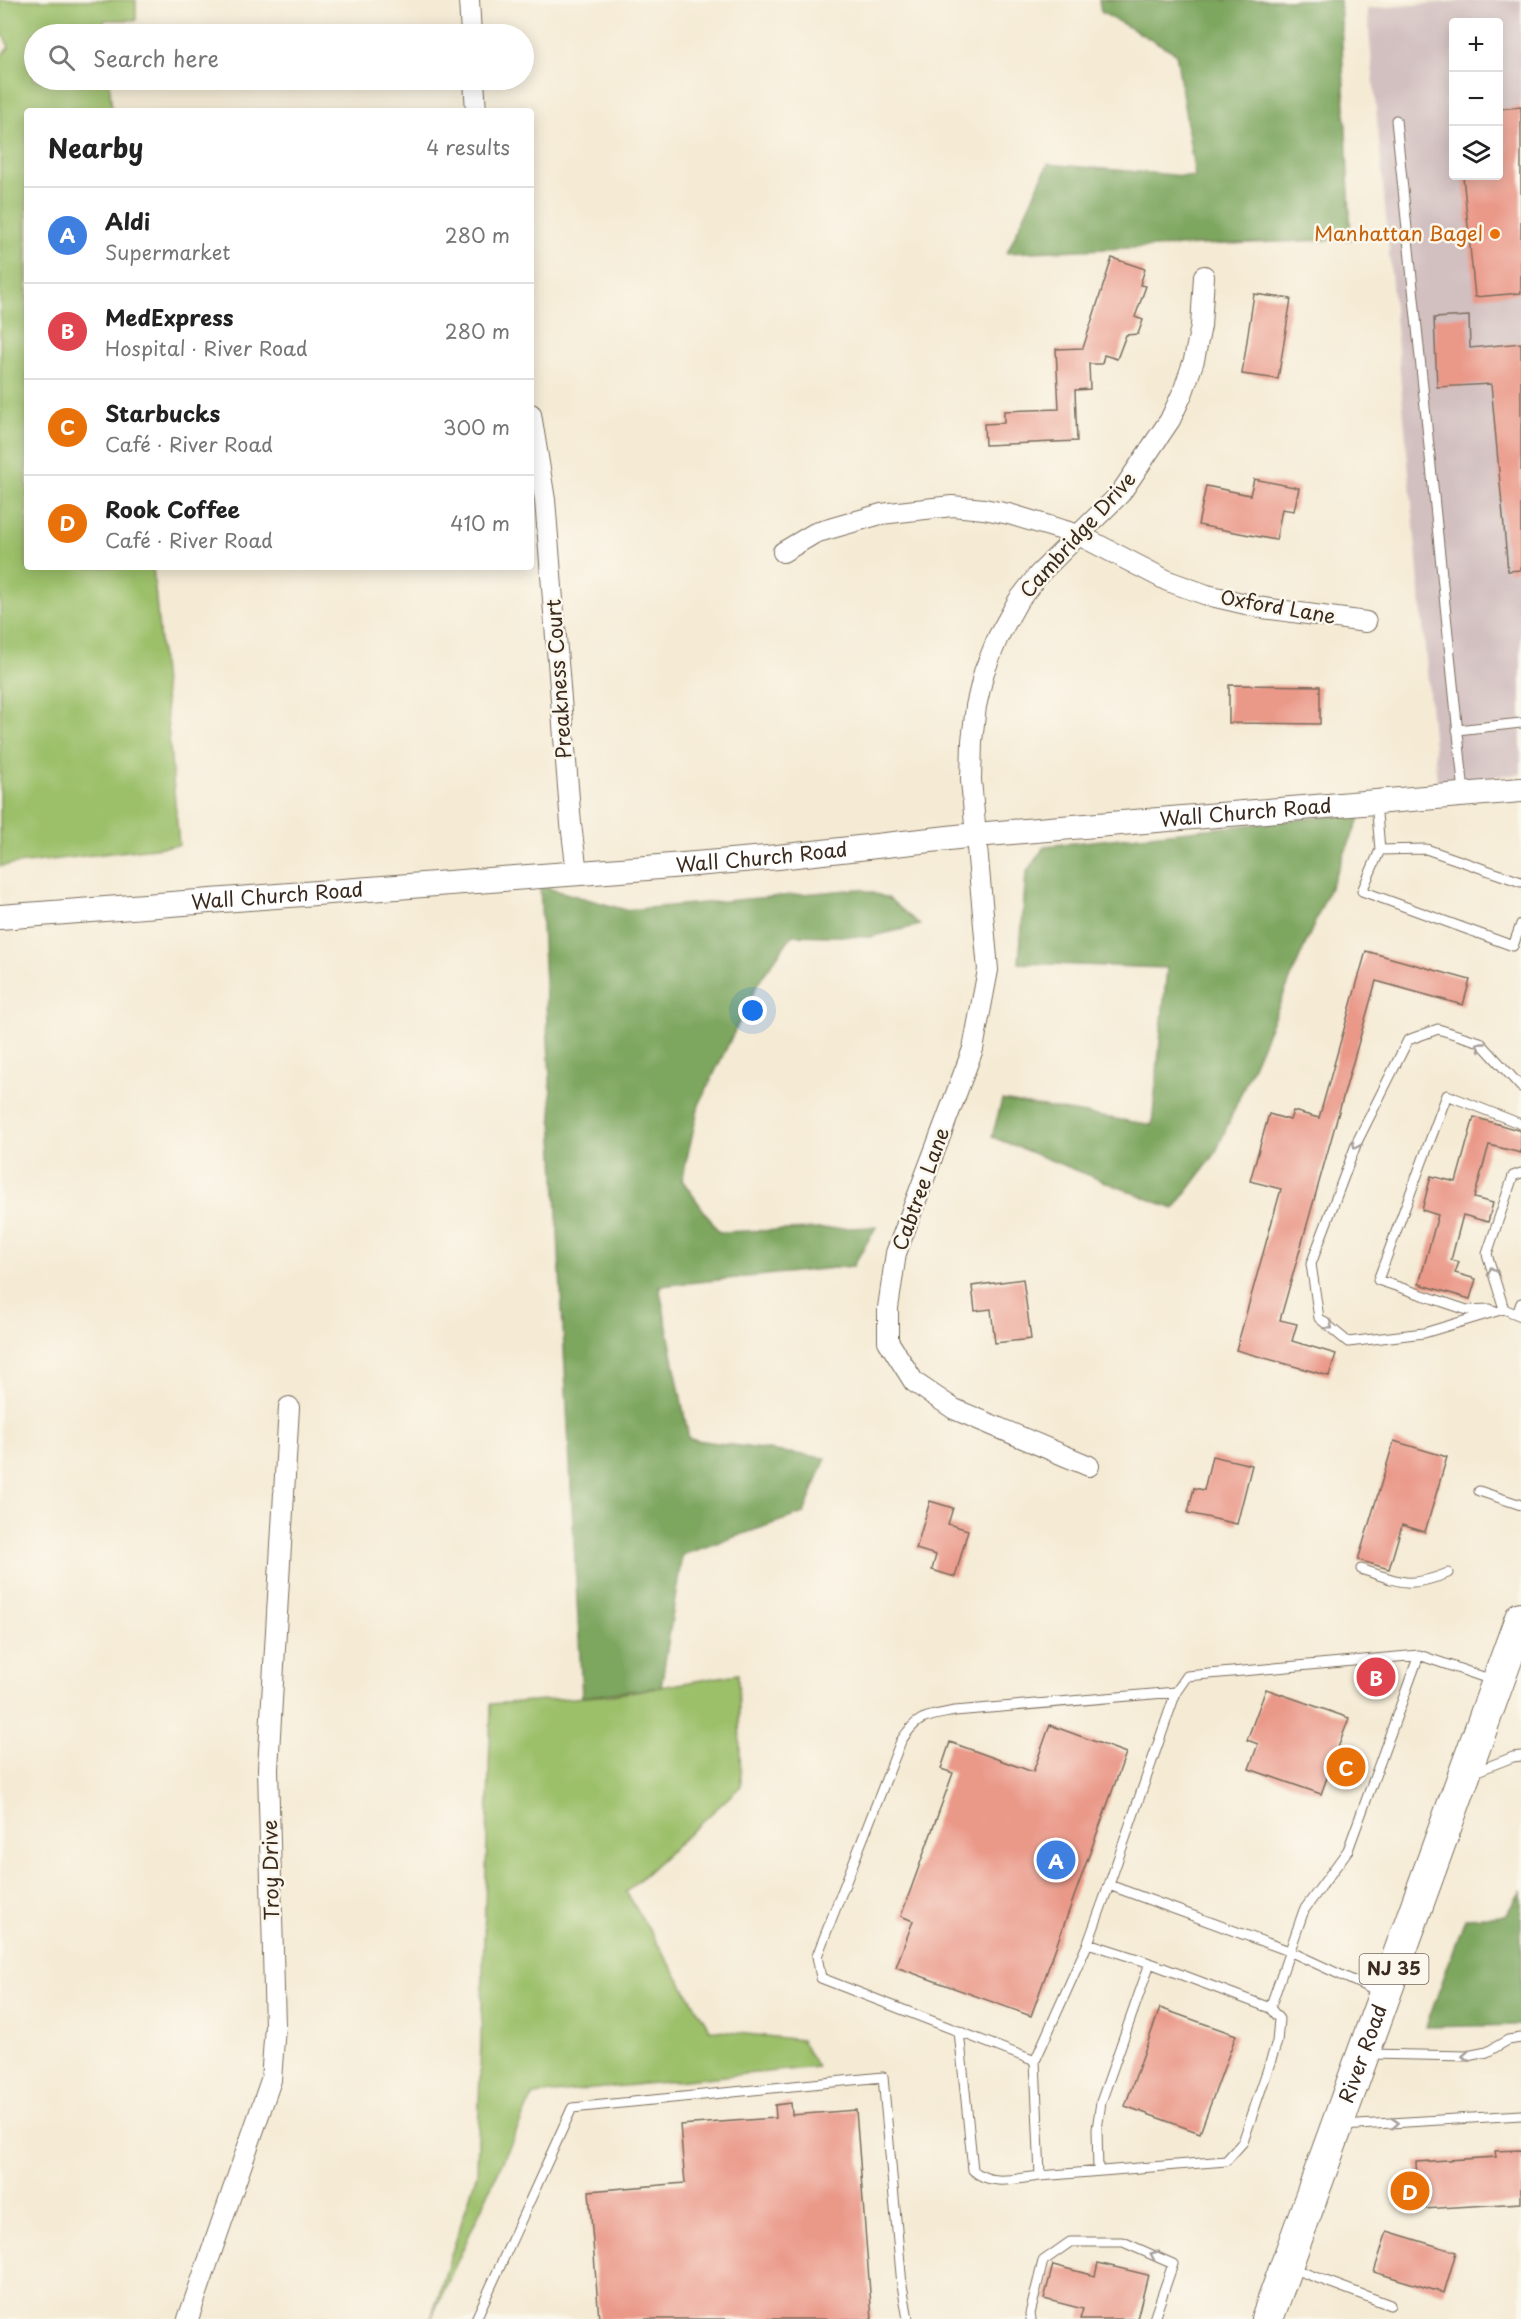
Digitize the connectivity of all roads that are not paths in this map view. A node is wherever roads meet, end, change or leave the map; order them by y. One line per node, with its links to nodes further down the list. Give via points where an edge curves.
1 (469, 0): 2 (street)
2 (470, 24)
3 (475, 90): 4 (street)
4 (476, 108)
5 (1396, 120): 12 (lane)
6 (1204, 276): 8 (street, Cambridge Drive, via 1194,360 1170,420 1120,494)
7 (534, 432): 18 (street, Preakness Court, via 545,500)
8 (1079, 535): 9 (street, Oxford Lane, via 1009,514 952,506 881,514 844,523); 10 (street, Oxford Lane, via 1168,581 1207,595 1263,608); 16 (street, Cambridge Drive, via 1018,601 984,672 972,741)
9 (783, 552)
10 (1366, 622)
11 (1521, 723): 12 (lane)
12 (1457, 730): 14 (lane)
13 (1521, 790): 14 (street, Wall Church Road)
14 (1464, 795): 15 (street, Wall Church Road)
15 (1376, 802): 16 (street, Wall Church Road); 17 (lane)
16 (975, 835): 18 (street, Wall Church Road, via 778,857); 29 (street, Cabtree Lane, via 988,970 982,1005 973,1049 896,1253 888,1341 914,1382 954,1409)
17 (1380, 850): 19 (lane, via 1426,849); 21 (lane, via 1362,891 1514,946)
18 (577, 873): 20 (street, Wall Church Road)
19 (1521, 882)
20 (0, 917)
21 (1521, 924)
22 (1521, 1087): 26 (lane, one-way to 26, via 1480,1042 1438,1029 1408,1040 1357,1142 1311,1264 1319,1318 1348,1342 1424,1333)
23 (1521, 1124): 26 (lane, via 1447,1095 1378,1281 1467,1310)
24 (1521, 1173): 26 (lane, one-way to 24, via 1487,1254 1513,1176)
25 (1521, 1303): 27 (lane)
26 (1504, 1309): 27 (lane)
27 (1519, 1315)
28 (289, 1407): 56 (street, Troy Drive, via 268,1769 274,2026 271,2080)
29 (1089, 1466)
30 (1479, 1491): 31 (lane)
31 (1521, 1505)
32 (1361, 1569): 33 (lane, via 1405,1584 1427,1582)
33 (1448, 1573)
34 (1521, 1618): 36 (highway, River Road / NJ 35)
35 (1419, 1655): 36 (lane); 37 (lane, via 1187,1676); 42 (lane, via 1348,1850 1304,1910)
36 (1507, 1664): 39 (highway, River Road / NJ 35)
37 (1176, 1692): 40 (lane); 46 (lane, via 955,1711 913,1723 901,1742 817,1956 821,1978)
38 (1521, 1756): 39 (lane)
39 (1464, 1776): 44 (highway, River Road / NJ 35)
40 (1109, 1885): 41 (lane); 42 (lane)
41 (1088, 1942): 43 (lane); 49 (lane)
42 (1289, 1951): 44 (lane); 45 (lane)
43 (1150, 1963): 45 (lane); 52 (lane, via 1101,2102)
44 (1384, 1995): 48 (highway, River Road / NJ 35)
45 (1270, 2008): 52 (lane, via 1279,2019 1277,2042 1243,2142 1226,2161)
46 (959, 2031): 49 (lane); 53 (lane, via 973,2170 993,2181)
47 (1521, 2038): 48 (lane, one-way to 48, via 1467,2056)
48 (1363, 2054): 51 (highway, River Road / NJ 35)
49 (1035, 2061): 53 (lane)
50 (1521, 2115): 51 (lane, one-way to 50)
51 (1337, 2127): 54 (highway, River Road / NJ 35)
52 (1098, 2171): 53 (lane)
53 (1040, 2176)
54 (1286, 2266): 55 (lane); 61 (highway, River Road / NJ 35)
55 (1390, 2305)
56 (188, 2319)
57 (476, 2319): 58 (lane, via 572,2108 884,2077)
58 (908, 2319)
59 (1031, 2319): 60 (lane, one-way to 59, via 1173,2264 1123,2242 1070,2242 1043,2261)
60 (1154, 2319)
61 (1267, 2319)

